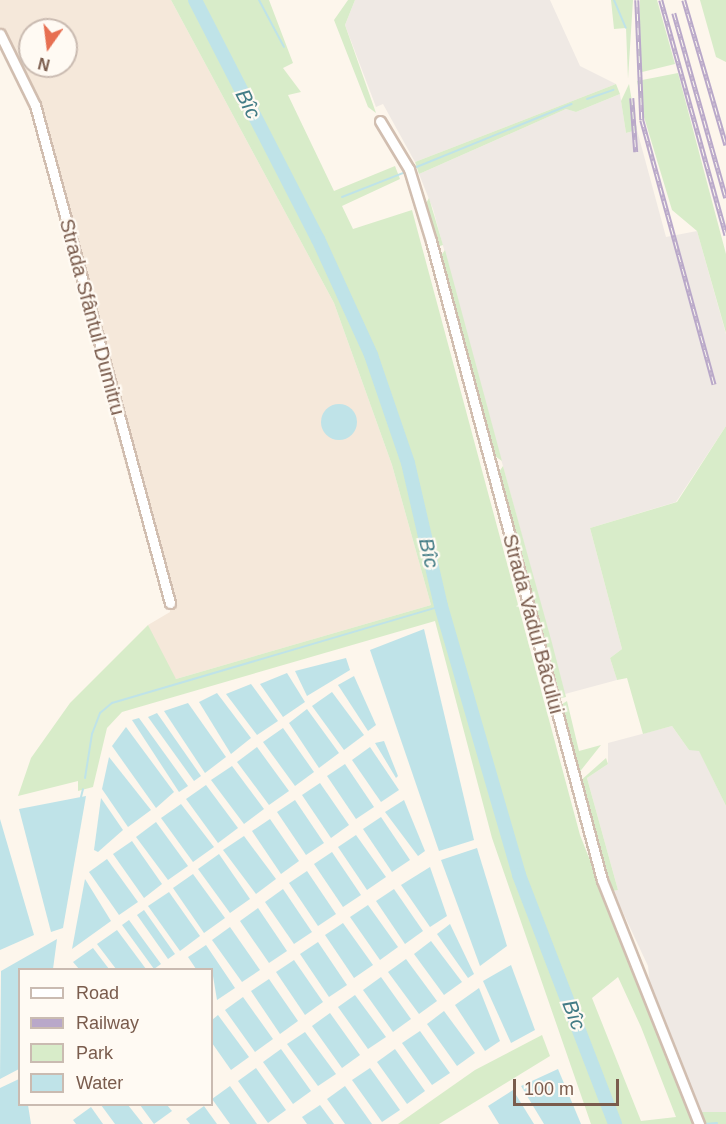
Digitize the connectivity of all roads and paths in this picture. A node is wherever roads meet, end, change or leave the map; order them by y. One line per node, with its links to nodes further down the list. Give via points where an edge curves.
1 (0, 34): 3 (street, Strada Sfântul Dumitru, via 35,105)
2 (380, 121): 4 (street, Strada Vadul Bâcului, via 409,169 432,241 602,880)
3 (170, 603)
4 (699, 1124)

